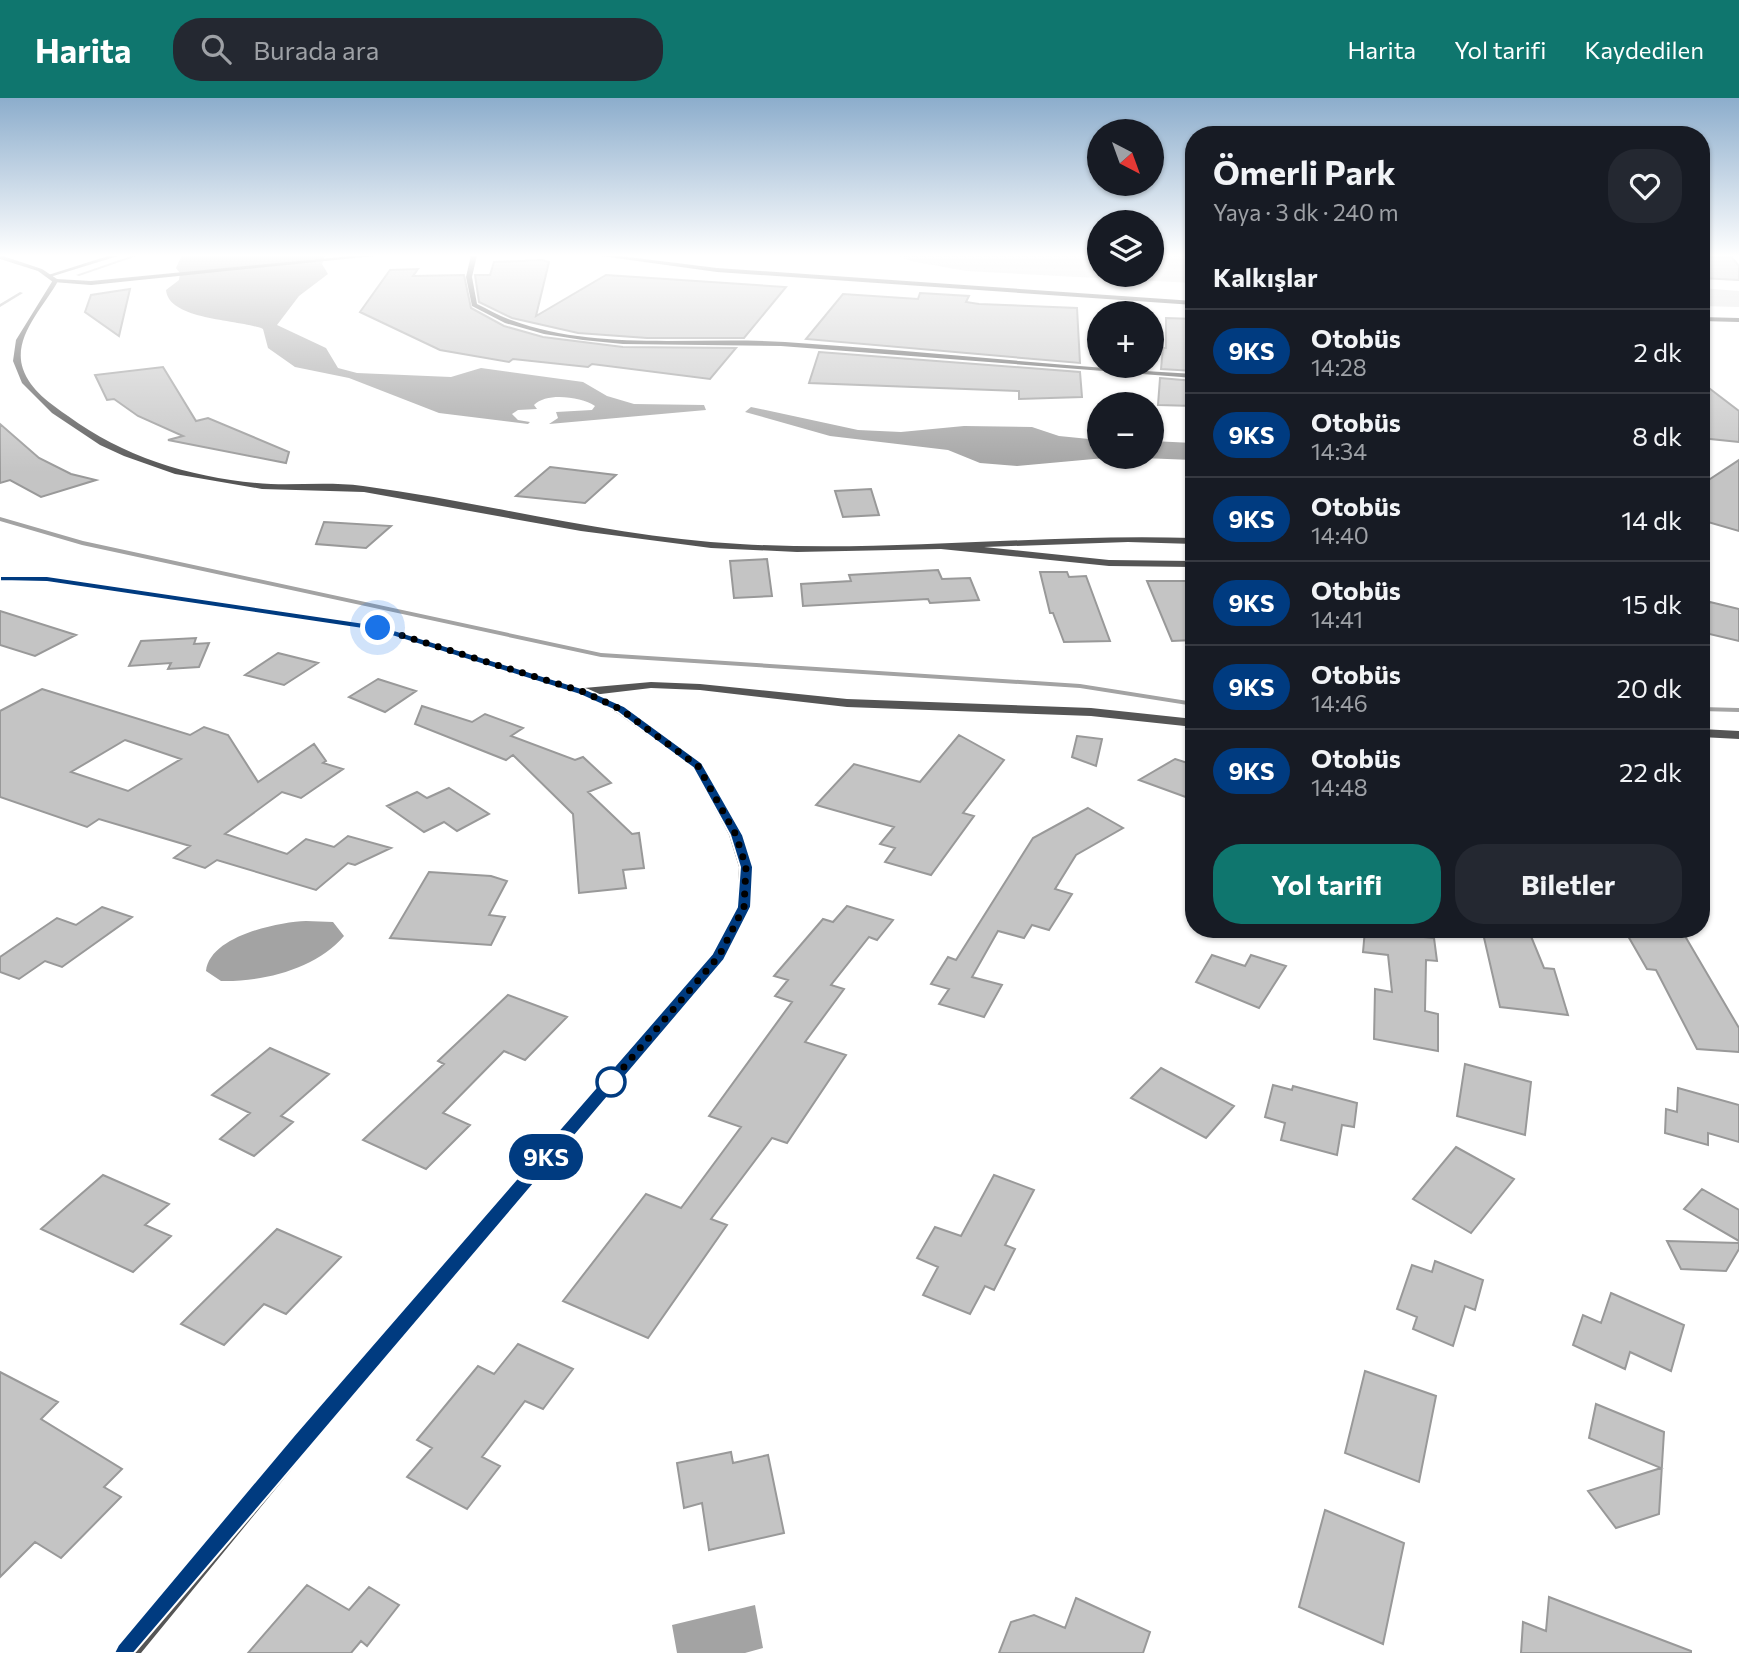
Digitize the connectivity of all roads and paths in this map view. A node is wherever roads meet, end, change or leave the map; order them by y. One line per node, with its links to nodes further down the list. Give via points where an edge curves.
1 (25, 328): 5 (street, via 17,361 33,393 80,432 124,456 197,475 264,486 359,489 712,546)
2 (527, 328): 3 (street, via 607,340 780,344)
3 (1185, 375)
4 (1185, 541): 5 (street)
5 (941, 546): 6 (street, via 1109,563)
6 (1185, 564)
7 (0, 579): 8 (street, via 47,579 378,628)
8 (584, 692): 9 (street, via 651,685 700,687 847,703 1091,712); 12 (street, via 620,709 698,766 736,835 746,867 744,907 719,956)
9 (1185, 722)
10 (1710, 733): 11 (street)
11 (1739, 735)
12 (126, 1653)

